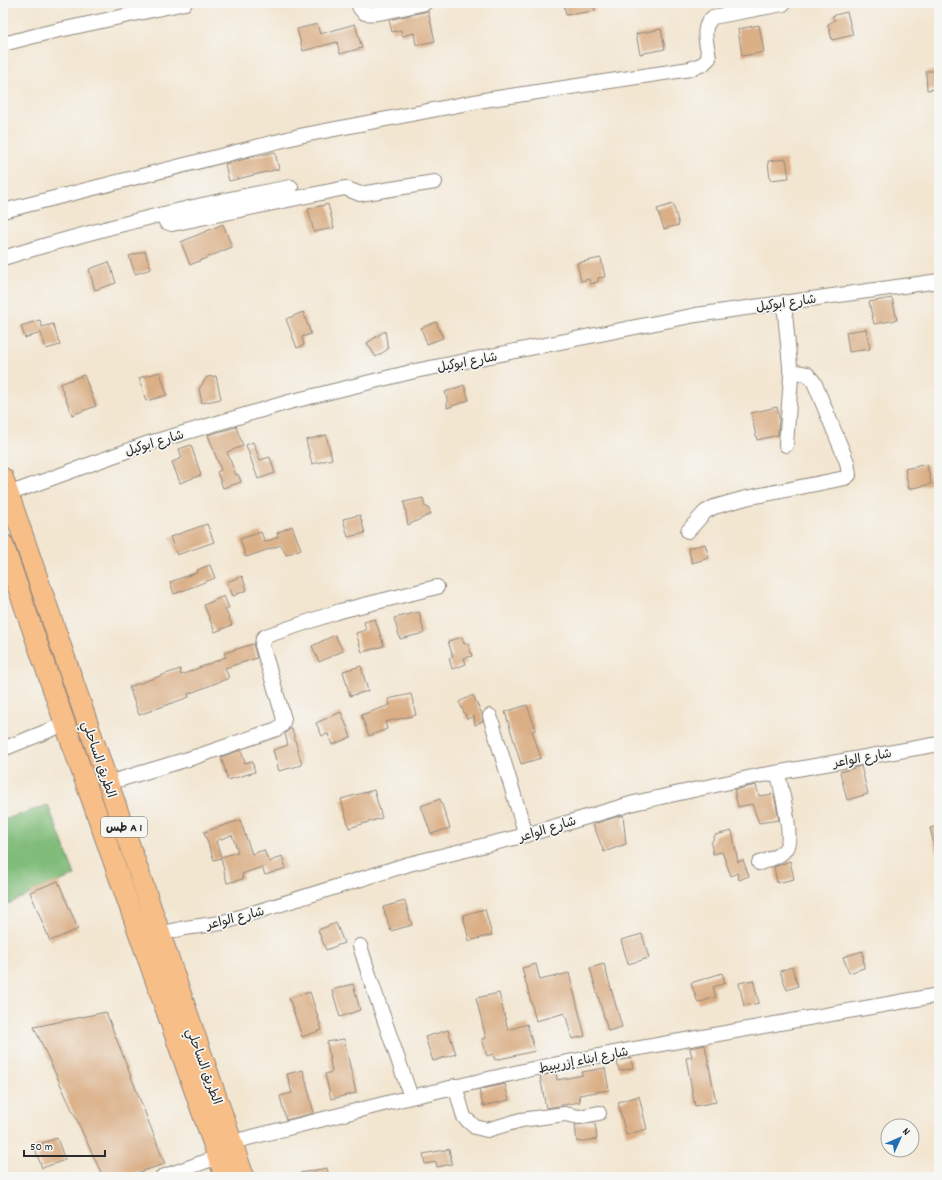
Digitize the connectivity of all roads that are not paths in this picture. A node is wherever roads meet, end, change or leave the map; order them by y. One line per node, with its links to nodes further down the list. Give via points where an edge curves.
1 (185, 3): 5 (street, via 46,32)
2 (358, 3): 3 (street, via 361,10 366,13)
3 (425, 3)
4 (783, 4): 8 (street, via 713,17 706,23 705,28 709,58 703,64 690,69 484,100 299,136)
5 (3, 44)
6 (435, 182): 9 (street, via 360,194 346,188 172,224 166,222)
7 (291, 188): 9 (street, via 221,200)
8 (3, 211)
9 (163, 214): 10 (street)
10 (3, 258)
11 (939, 281): 12 (street, شارع ابوكيل)
12 (784, 302): 13 (street); 15 (street, شارع ابوكيل, via 696,315 415,371 343,388)
13 (790, 371): 14 (street); 16 (street, via 807,374 814,382 847,462 849,475 714,507 705,512)
14 (786, 444)
15 (6, 486): 24 (highway, الطريق الساحلي / طس A 1)
16 (688, 531)
17 (3, 544): 20 (highway, الطريق الساحلي / طس A 1)
18 (436, 587): 24 (street, via 340,611 266,636 262,645 284,719 282,725 277,729 198,756)
19 (490, 716): 25 (street)
20 (65, 724): 22 (street); 34 (highway, الطريق الساحلي / طس A 1)
21 (939, 744): 23 (street, شارع الواعر)
22 (3, 749)
23 (778, 774): 25 (street, شارع الواعر, via 634,803); 26 (street, via 788,846 780,855)
24 (108, 783): 27 (highway, الطريق الساحلي / طس A 1)
25 (526, 835): 27 (street, شارع الواعر, via 422,860 221,923)
26 (759, 863)
27 (160, 934): 33 (highway, الطريق الساحلي / طس A 1)
28 (360, 946): 31 (street)
29 (939, 995): 30 (street, شارع ابناء إزريبيط, via 634,1049)
30 (455, 1086): 31 (street, شارع ابناء إزريبيط); 32 (street, via 464,1117 475,1127 487,1130 521,1120 565,1114 579,1117)
31 (411, 1097): 33 (street, شارع ابناء إزريبيط)
32 (599, 1113)
33 (232, 1142): 37 (highway, الطريق الساحلي / طس A 1)
34 (218, 1157): 35 (street); 36 (highway, الطريق الساحلي / طس A 1)
35 (162, 1177)
36 (225, 1177)
37 (244, 1177)

